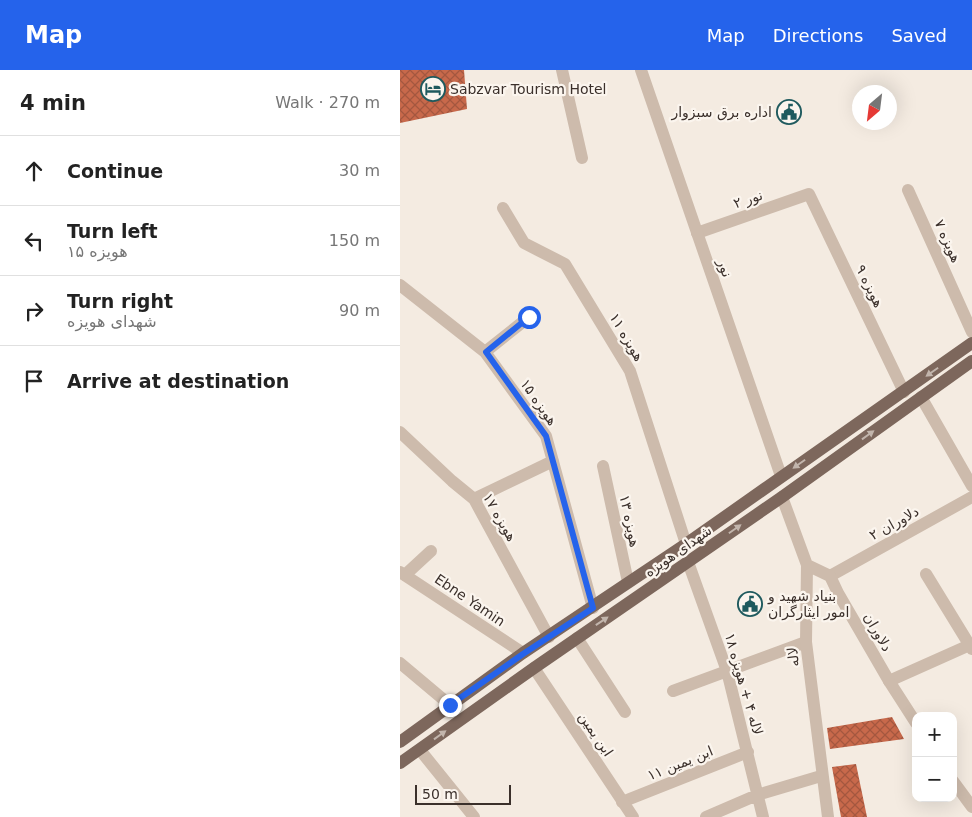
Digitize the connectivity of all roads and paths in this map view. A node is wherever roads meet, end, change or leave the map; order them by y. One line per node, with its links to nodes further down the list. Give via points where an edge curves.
1 (562, 70): 3 (street)
2 (641, 70): 7 (street, نور)
3 (582, 158)
4 (908, 190): 10 (street, هویزه ۷)
5 (809, 194): 7 (street, نور ۲); 14 (street, هویزه ۹)
6 (503, 208): 24 (street, هویزه ۱۱, via 524,243 565,264 630,371)
7 (697, 233): 19 (street, نور)
8 (400, 286): 12 (street, هویزه ۱۵)
9 (529, 317): 12 (street)
10 (972, 332)
11 (972, 343): 14 (main road, شهدای هویزه, one-way to 14)
12 (486, 352): 17 (street, هویزه ۱۵, via 546,436)
13 (972, 361): 15 (main road, شهدای هویزه)
14 (904, 392): 19 (main road, شهدای هویزه, one-way to 19)
15 (921, 397): 20 (street); 21 (main road, شهدای هویزه, one-way to 15)
16 (400, 432): 23 (street, هویزه ۱۷)
17 (553, 461): 23 (street); 32 (street, هویزه ۱۵)
18 (603, 466): 31 (street, هویزه ۱۳)
19 (781, 476): 24 (main road, شهدای هویزه)
20 (972, 486)
21 (782, 497): 26 (main road, شهدای هویزه, one-way to 21); 27 (street, لاله)
22 (972, 497): 30 (street, دلاوران ۲)
23 (474, 499): 33 (street, هویزه ۱۷)
24 (686, 544): 31 (main road, شهدای هویزه)
25 (431, 551): 28 (street)
26 (688, 562): 34 (main road, شهدای هویزه, one-way to 26); 40 (street, لاله ۴ + هویزه ۱۸)
27 (807, 565): 30 (street); 35 (street, لاله)
28 (402, 574): 37 (street, Ebne Yamin)
29 (926, 574): 36 (street)
30 (830, 576): 41 (street, دلاوران)
31 (628, 582): 32 (main road, شهدای هویزه)
32 (593, 608): 33 (main road, شهدای هویزه)
33 (549, 637): 37 (main road, شهدای هویزه)
34 (577, 638): 39 (main road, شهدای هویزه); 44 (street)
35 (806, 642): 40 (street); 50 (street, لاله)
36 (971, 646): 41 (street)
37 (523, 654): 43 (main road, شهدای هویزه)
38 (400, 662): 43 (street)
39 (534, 668): 47 (main road, شهدای هویزه, one-way to 39); 53 (street, ابن یمین)
40 (727, 671): 42 (street); 48 (street, لاله ۴ + هویزه ۱۸)
41 (889, 681): 45 (street, دلاوران)
42 (673, 691)
43 (450, 705): 46 (main road, شهدای هویزه)
44 (625, 712)
45 (912, 717)
46 (400, 742)
47 (420, 750): 49 (main road, شهدای هویزه); 55 (street)
48 (748, 752): 52 (street, لاله ۴ + هویزه ۱۸); 53 (street, ابن یمین ۱۱)
49 (400, 763)
50 (821, 776): 52 (street); 59 (street, لاله)
51 (957, 786): 54 (street)
52 (757, 796): 57 (street); 58 (street, لاله ۴ + هویزه ۱۸)
53 (622, 802): 56 (street, ابن یمین)
54 (972, 807)
55 (474, 817)
56 (632, 817)
57 (706, 817)
58 (763, 817)
59 (828, 817)

